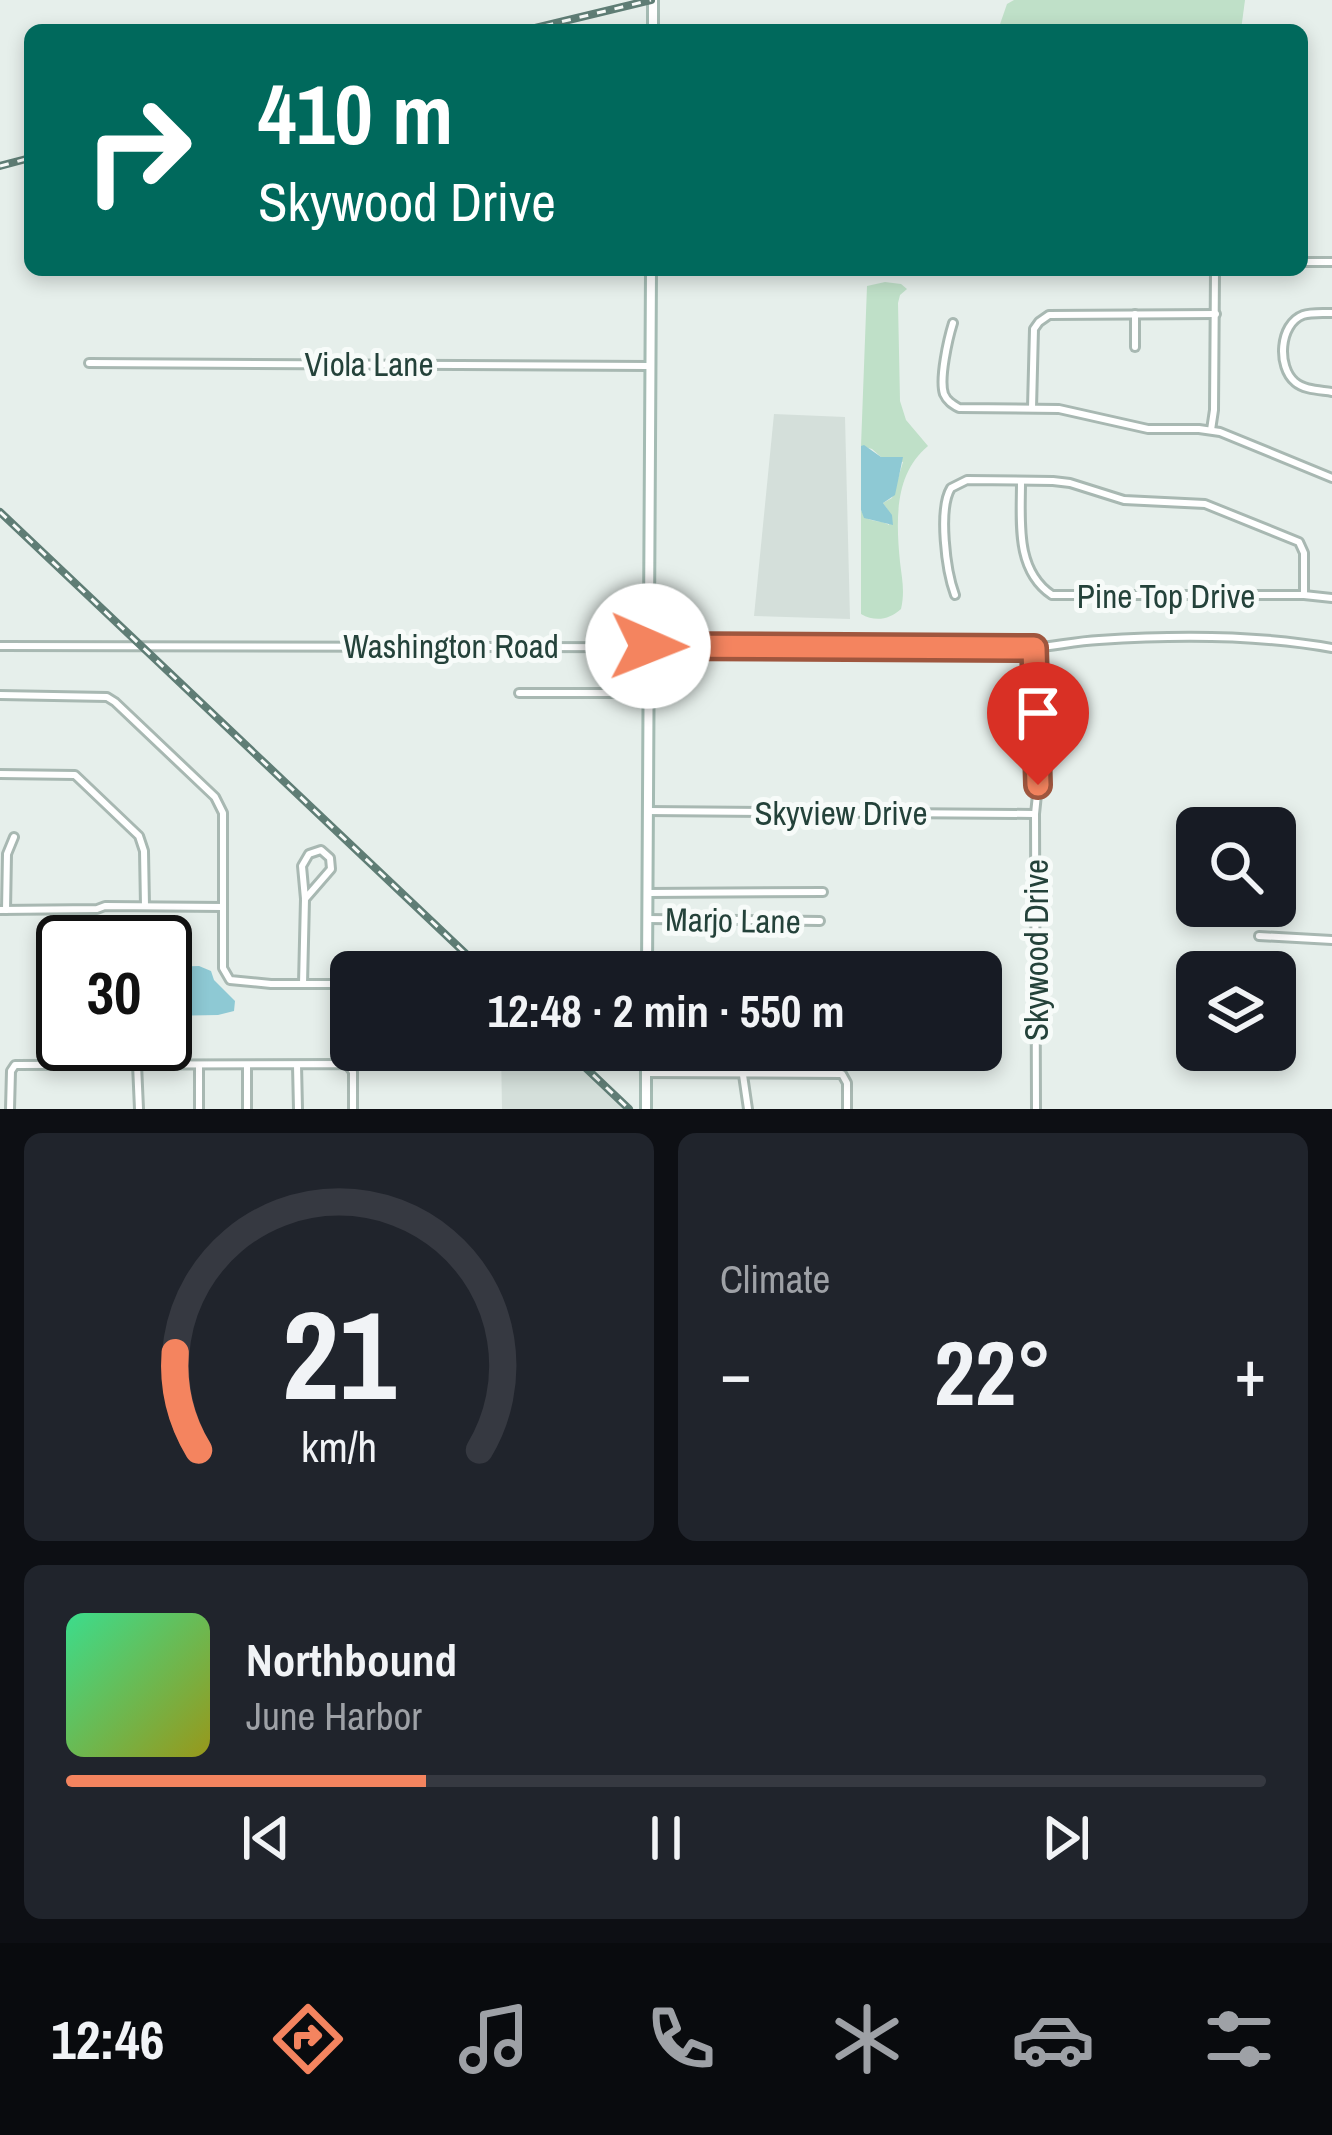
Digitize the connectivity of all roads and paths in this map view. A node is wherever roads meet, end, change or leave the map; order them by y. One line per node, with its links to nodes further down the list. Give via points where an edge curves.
1 (651, 276): 9 (street)
2 (1215, 276): 5 (street)
3 (1332, 313): 10 (street, via 1292,322 1283,350 1294,382)
4 (1136, 314): 5 (street); 7 (street); 11 (street, via 1039,322)
5 (1216, 314): 12 (street)
6 (953, 323): 11 (street, via 948,400)
7 (1135, 346)
8 (89, 363): 9 (street, Viola Lane)
9 (649, 366): 19 (street)
10 (1332, 392)
11 (1032, 409): 12 (street)
12 (1211, 431): 13 (street)
13 (1332, 478)
14 (1021, 482): 15 (street, via 967,480 946,495); 16 (street, via 1205,504 1288,536 1304,553); 16 (street, Pine Top Drive, via 1021,542 1035,580 1052,595)
15 (955, 595)
16 (1304, 596): 17 (street, Pine Top Drive)
17 (1332, 598)
18 (0, 646): 19 (street, Washington Road)
19 (648, 646): 20 (street, Washington Road); 23 (street)
20 (1034, 648): 21 (street, Washington Road, via 1229,639); 27 (street, Skywood Drive)
21 (1332, 648)
22 (520, 693): 23 (street)
23 (648, 693): 26 (street)
24 (0, 695): 33 (street, via 106,697 215,796 223,814)
25 (0, 775): 32 (street, via 74,776 89,789 142,843)
26 (647, 811): 27 (street, Skyview Drive); 30 (street)
27 (1035, 814): 59 (street, Skywood Drive)
28 (14, 837): 34 (street)
29 (823, 892): 30 (street)
30 (647, 893): 35 (street)
31 (305, 899): 31 (street, via 331,869 323,851 303,862); 40 (street)
32 (145, 906): 33 (street); 34 (street)
33 (223, 907): 40 (street, via 230,980)
34 (3, 910)
35 (647, 919): 36 (street, Marjo Lane); 39 (street)
36 (820, 921)
37 (1259, 936): 38 (street)
38 (1332, 940)
39 (647, 951)
40 (303, 984): 41 (street)
41 (330, 984)
42 (36, 1064): 50 (street, via 15,1064)
43 (192, 1064): 44 (street)
44 (199, 1064): 45 (street); 52 (street)
45 (247, 1064): 46 (street); 53 (street)
46 (298, 1064): 54 (street); 55 (street, via 350,1067)
47 (137, 1071): 51 (street)
48 (646, 1073): 49 (street); 56 (street)
49 (740, 1073): 57 (street); 58 (street, via 842,1074)
50 (10, 1109)
51 (139, 1109)
52 (199, 1109)
53 (247, 1109)
54 (298, 1109)
55 (353, 1109)
56 (646, 1109)
57 (748, 1109)
58 (847, 1109)
59 (1036, 1109)

